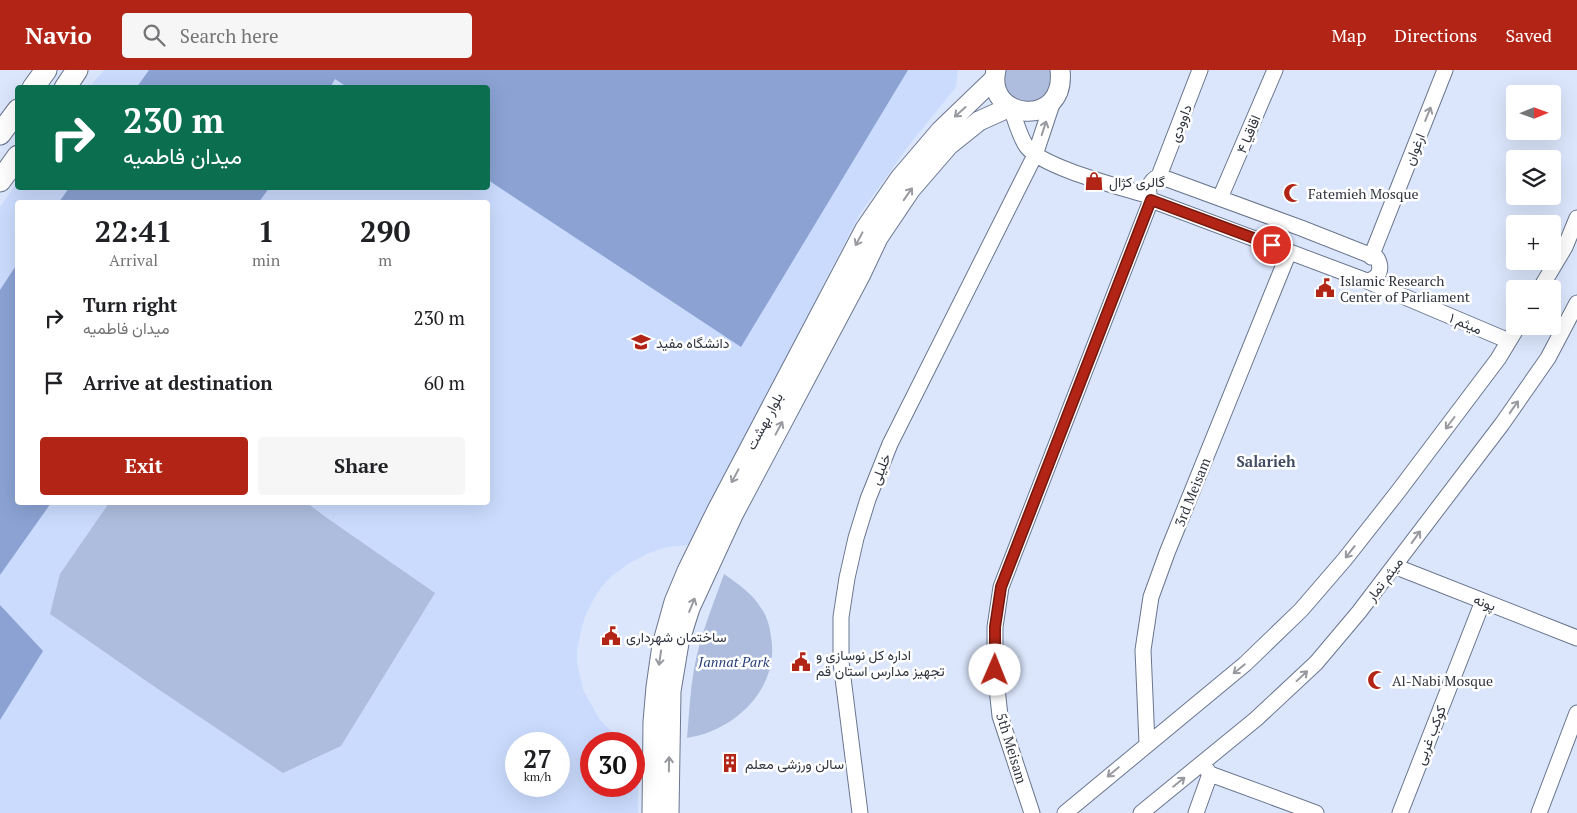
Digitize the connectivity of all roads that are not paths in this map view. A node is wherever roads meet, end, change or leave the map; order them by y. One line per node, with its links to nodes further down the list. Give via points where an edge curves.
1 (46, 70): 8 (main road)
2 (77, 70): 9 (main road)
3 (1200, 70): 16 (street, داوودی)
4 (1275, 70): 19 (street, اقاقیا ۴)
5 (1445, 70): 22 (street, ارغوان, one-way to 5)
6 (995, 73): 11 (street, via 999,94); 34 (street, بلوار بهشت, one-way to 34, via 900,178 865,229 697,550 674,602 662,646 653,722)
7 (1063, 73): 10 (street)
8 (35, 85)
9 (67, 85)
10 (1053, 101): 11 (street, via 1033,112); 14 (street, خلیلی, one-way to 10)
11 (1010, 107): 14 (street, via 1026,146); 35 (street, بلوار بهشت, one-way to 11, via 671,691 677,653 690,608 717,547 878,238 912,189 949,145 979,121)
12 (15, 114): 13 (main road)
13 (0, 134)
14 (1035, 155): 18 (street, میثم ۱, via 1072,172); 36 (street, خلیلی, via 890,444 856,538 841,617 841,662)
15 (15, 160): 17 (main road)
16 (1159, 176): 18 (street, داوودی, via 1149,186); 19 (street)
17 (0, 182)
18 (1150, 198): 21 (street, میثم ۱); 37 (street, 5th Meisam, via 1001,587 995,627 1000,716)
19 (1220, 198): 22 (street)
20 (1577, 218): 23 (street)
21 (1289, 252): 24 (street, میثم ۱); 32 (street, 3rd Meisam, via 1151,597 1143,650)
22 (1371, 257): 24 (street, via 1377,258 1380,269 1375,278)
23 (1545, 280)
24 (1367, 282): 27 (street, میثم ۱)
25 (1577, 303): 28 (street, میثم تمار, one-way to 25, via 1514,408 1548,358)
26 (1513, 335): 27 (street)
27 (1509, 341): 32 (street, one-way to 32, via 1397,494 1301,610 1245,664)
28 (1394, 566): 29 (street, پونه); 33 (street, میثم تمار, one-way to 28, via 1316,663)
29 (1482, 601): 30 (street, پونه); 42 (street, کوکب غربی)
30 (1577, 638)
31 (1577, 714): 43 (street)
32 (1147, 744): 38 (street, one-way to 38)
33 (1206, 769): 39 (street, میثم تمار, one-way to 33); 40 (street); 41 (street)
34 (652, 813)
35 (669, 813)
36 (860, 813)
37 (1032, 813)
38 (1065, 813)
39 (1141, 813)
40 (1196, 813)
41 (1316, 813)
42 (1400, 813)
43 (1539, 813)

